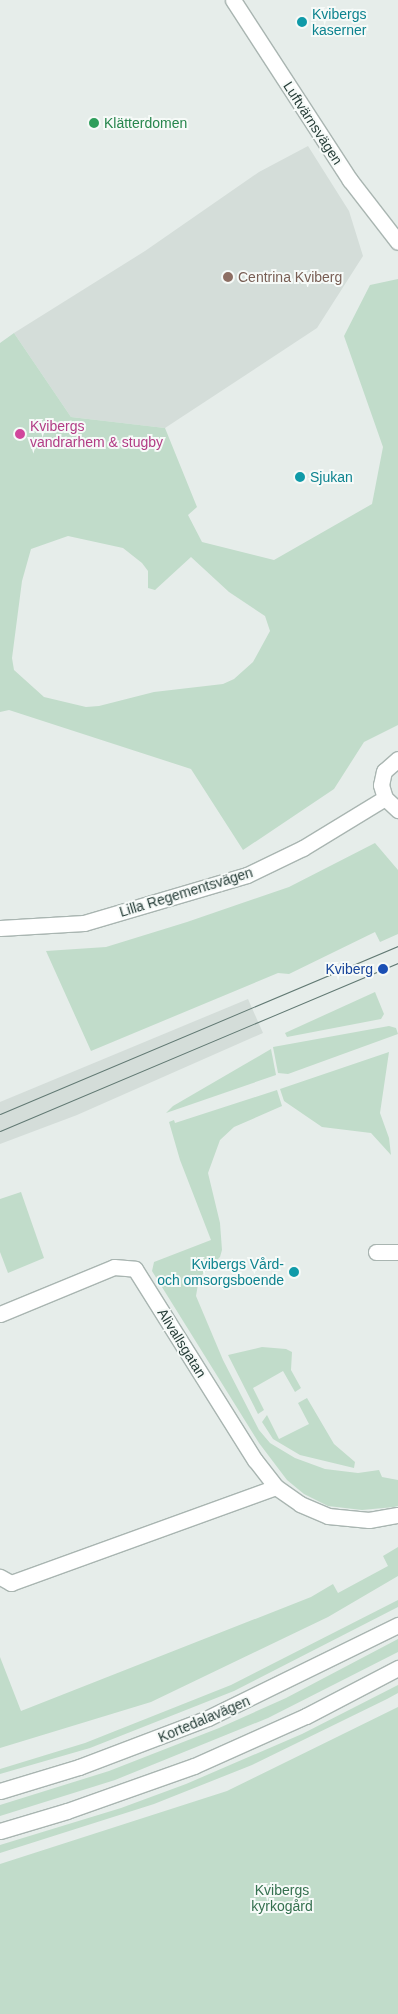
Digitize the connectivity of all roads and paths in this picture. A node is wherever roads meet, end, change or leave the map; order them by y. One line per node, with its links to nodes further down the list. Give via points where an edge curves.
1 (233, 0): 2 (street, Luftvärnsvägen, via 350,180)
2 (398, 242)
3 (398, 759): 4 (street, via 382,775)
4 (385, 798): 5 (street); 6 (street, Lilla Regementsvägen, via 303,848 247,876 84,923)
5 (398, 810)
6 (0, 928)
7 (376, 1252): 8 (street)
8 (398, 1252)
9 (0, 1314): 10 (street, Alivallsgatan, via 114,1267 135,1269 255,1460)
10 (276, 1487): 11 (street, Alivallsgatan, via 300,1504 338,1519 369,1520); 12 (street, via 11,1583)
11 (398, 1515)
12 (0, 1576)
13 (398, 1625): 15 (street, Kortedalavägen, via 208,1718 79,1767)
14 (398, 1668): 16 (street, via 306,1716 194,1766 68,1811)
15 (0, 1791)
16 (0, 1831)

